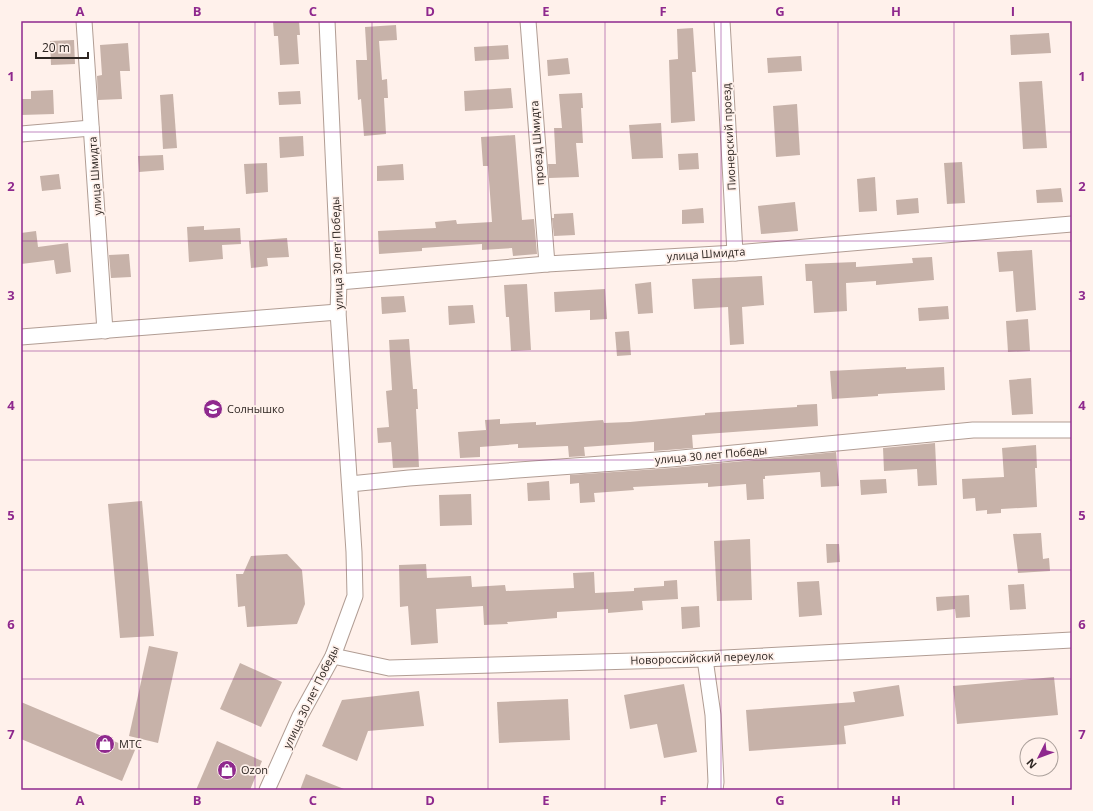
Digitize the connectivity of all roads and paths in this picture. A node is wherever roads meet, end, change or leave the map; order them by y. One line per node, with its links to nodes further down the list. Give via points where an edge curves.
1 (84, 21): 5 (street, улица Шмидта)
2 (327, 21): 10 (street, улица 30 лет Победы)
3 (528, 21): 9 (street, проезд Шмидта)
4 (722, 21): 8 (street, Пионерский проезд)
5 (91, 128): 6 (street); 12 (street, улица Шмидта)
6 (21, 134)
7 (1072, 224): 8 (street, улица Шмидта)
8 (736, 253): 9 (street, улица Шмидта)
9 (547, 264): 10 (street, улица Шмидта)
10 (339, 282): 11 (street, улица 30 лет Победы)
11 (338, 312): 12 (street); 15 (street, улица 30 лет Победы)
12 (105, 331): 13 (street)
13 (21, 337)
14 (1072, 430): 15 (street, улица 30 лет Победы, via 972,430 670,459)
15 (350, 484): 17 (street, улица 30 лет Победы, via 355,596)
16 (1072, 640): 18 (street, Новороссийский переулок)
17 (333, 656): 18 (street, Новороссийский переулок, via 389,668); 19 (street, улица 30 лет Победы, via 300,716)
18 (705, 659): 20 (street, via 713,715)
19 (267, 790)
20 (715, 790)

